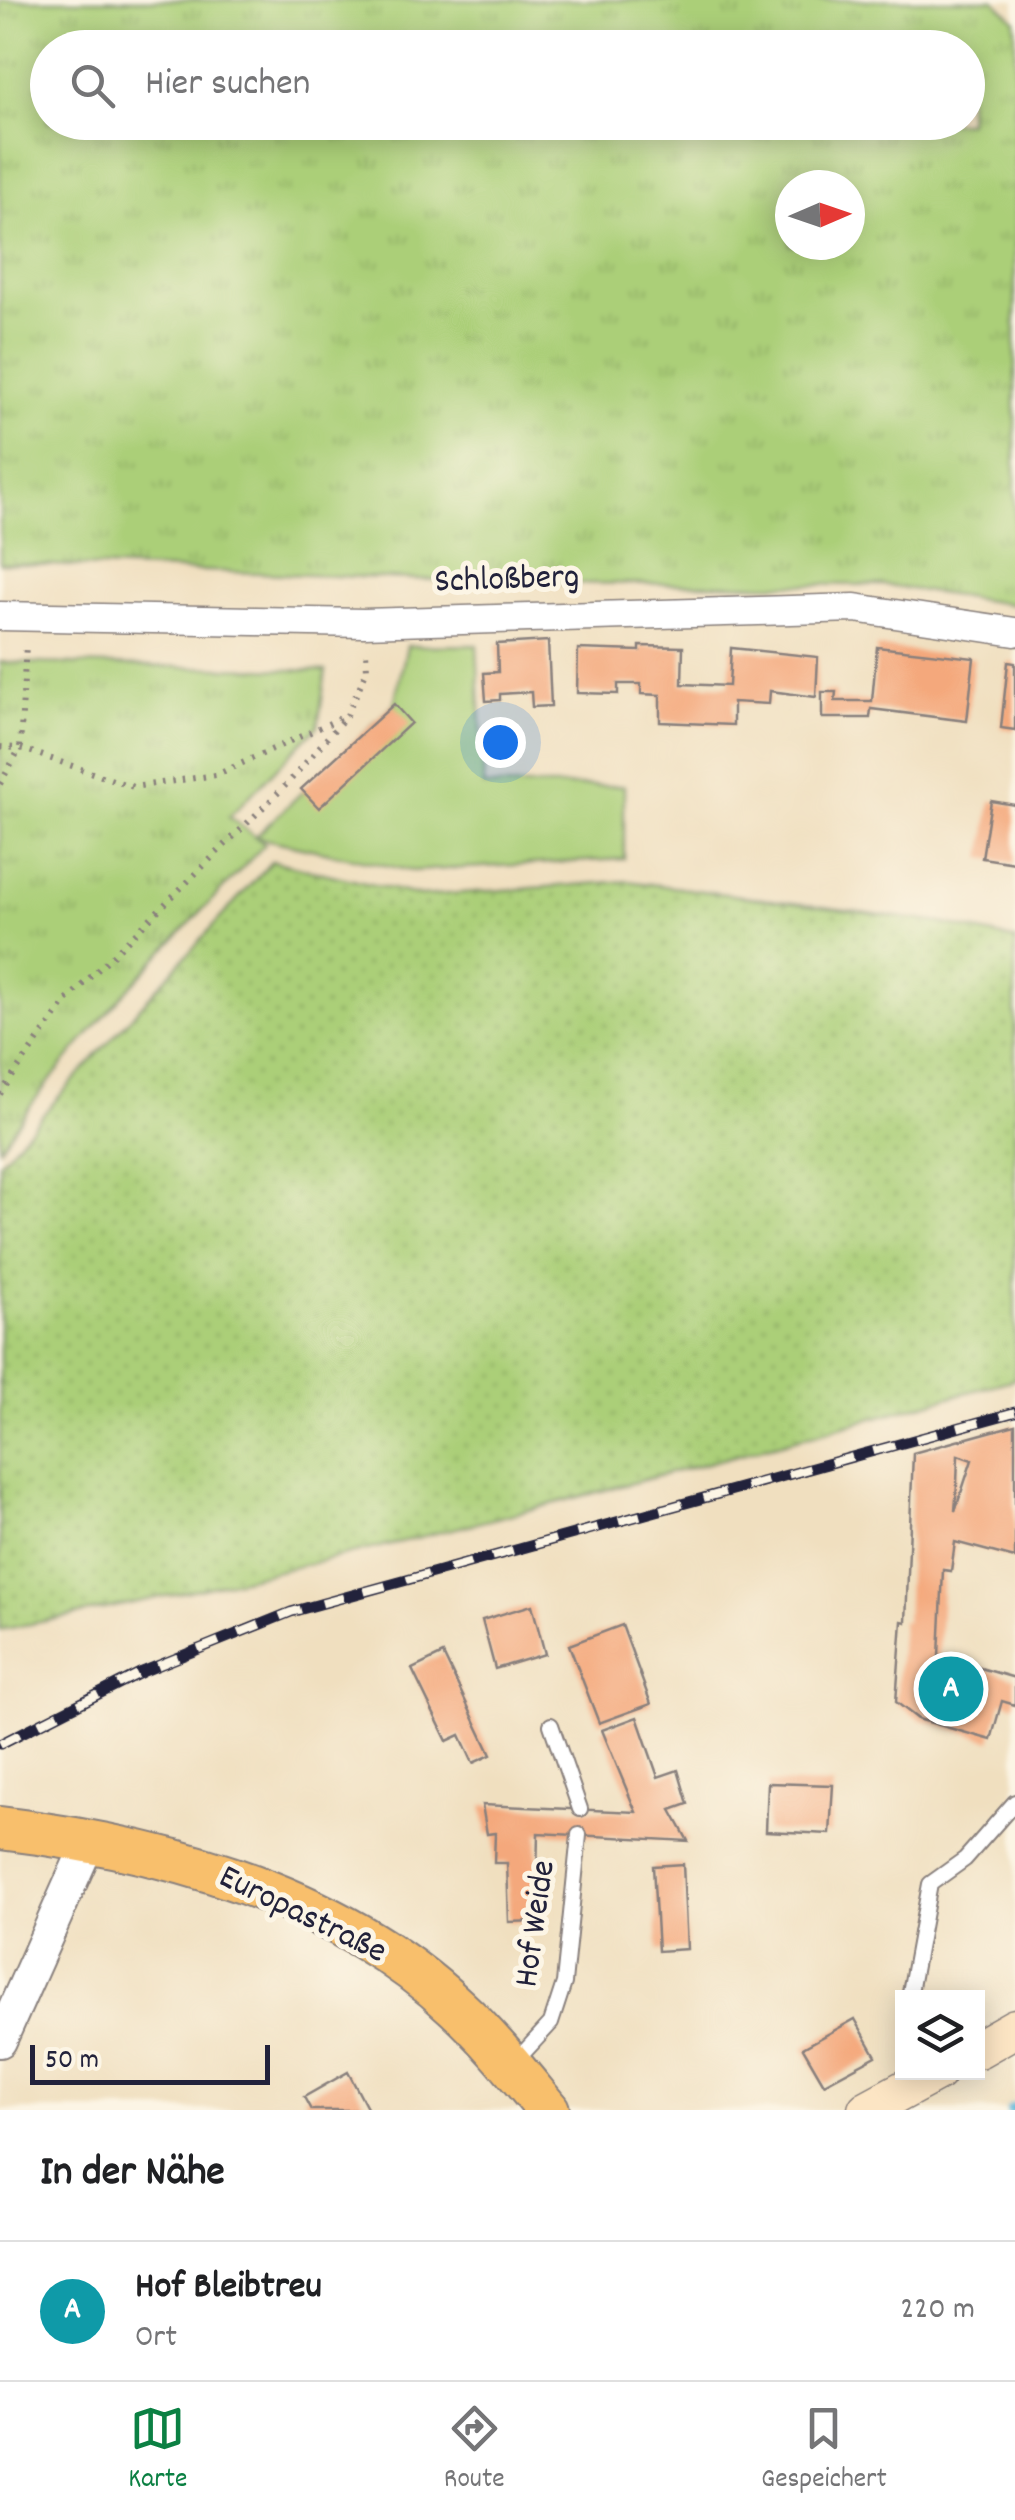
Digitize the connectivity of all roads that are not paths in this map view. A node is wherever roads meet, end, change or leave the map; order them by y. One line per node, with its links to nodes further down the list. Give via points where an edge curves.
1 (14, 616): 2 (street, Schloßberg, via 364,622 855,608)
2 (1015, 632)
3 (550, 1726): 5 (lane)
4 (1015, 1802): 9 (lane, via 966,1859 930,1884)
5 (580, 1809)
6 (0, 1828): 8 (main road, Europastraße)
7 (579, 1835): 13 (lane, Hof Weide, via 564,1983 551,2023)
8 (90, 1839): 11 (street); 13 (main road, Europastraße, via 256,1886 323,1918 455,2006)
9 (910, 1990)
10 (1015, 2028): 12 (main road)
11 (0, 2040)
12 (985, 2045)
13 (512, 2066): 15 (main road, Europastraße)
14 (920, 2080): 16 (main road)
15 (548, 2110)
16 (867, 2110)

